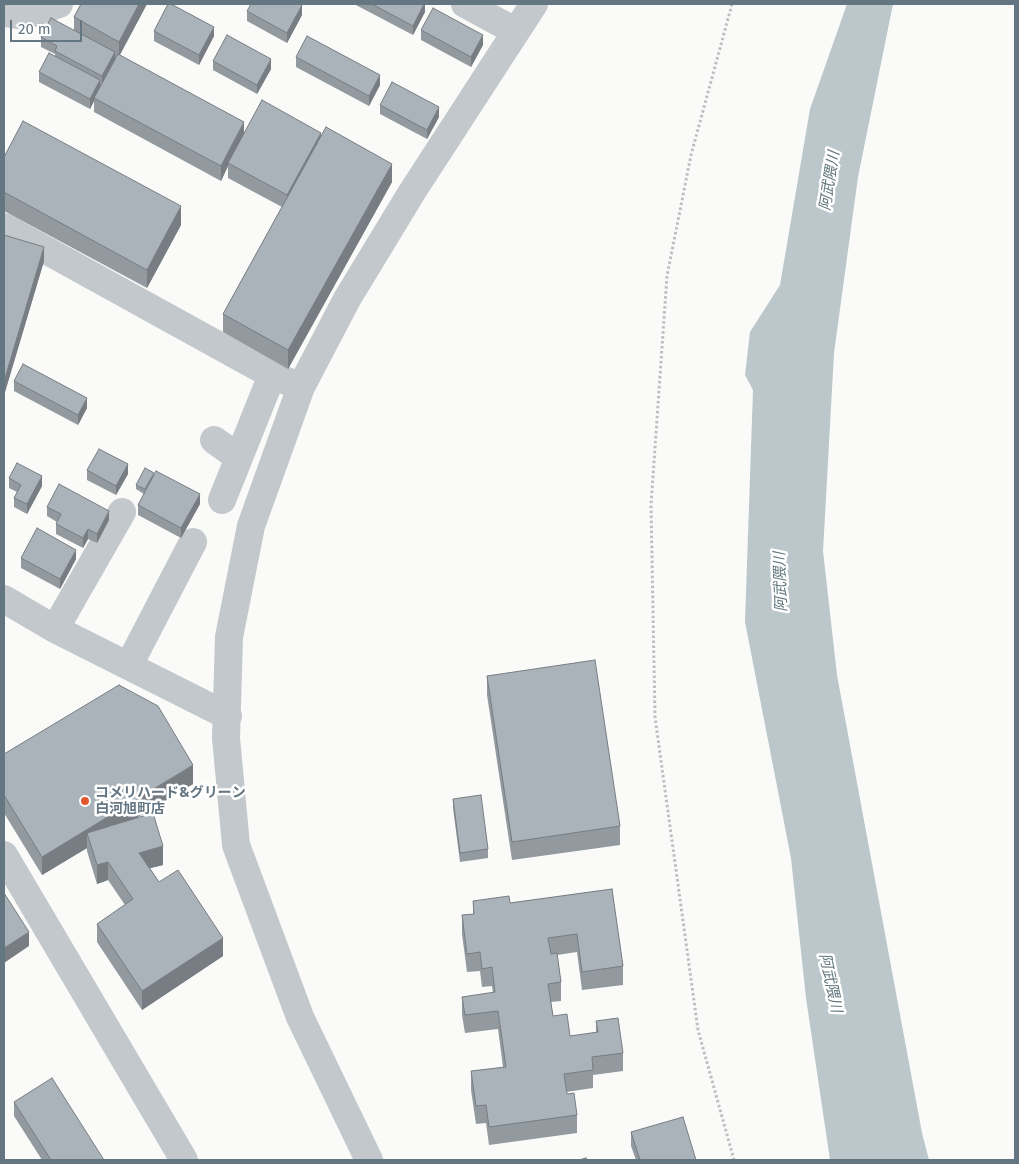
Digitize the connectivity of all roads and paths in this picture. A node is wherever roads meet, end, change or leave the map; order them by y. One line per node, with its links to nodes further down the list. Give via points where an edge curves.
1 (59, 4): 5 (street, via 24,16)
2 (465, 4): 6 (street)
3 (534, 4): 6 (street)
4 (732, 4): 22 (path, via 691,155 667,276 651,505 655,717 698,1030)
5 (4, 13)
6 (515, 32): 9 (street, via 347,299)
7 (4, 227): 8 (street)
8 (272, 375): 9 (street); 11 (street)
9 (301, 387): 18 (street, via 251,526 229,637)
10 (214, 440): 11 (street)
11 (238, 457): 12 (street)
12 (222, 500)
13 (122, 512): 16 (street)
14 (192, 542): 17 (street)
15 (4, 599): 16 (street)
16 (55, 629): 17 (street)
17 (129, 665): 18 (street)
18 (228, 716): 21 (street, via 226,738 236,845 300,1016)
19 (4, 855): 20 (street)
20 (184, 1160)
21 (370, 1160)
22 (734, 1160)

